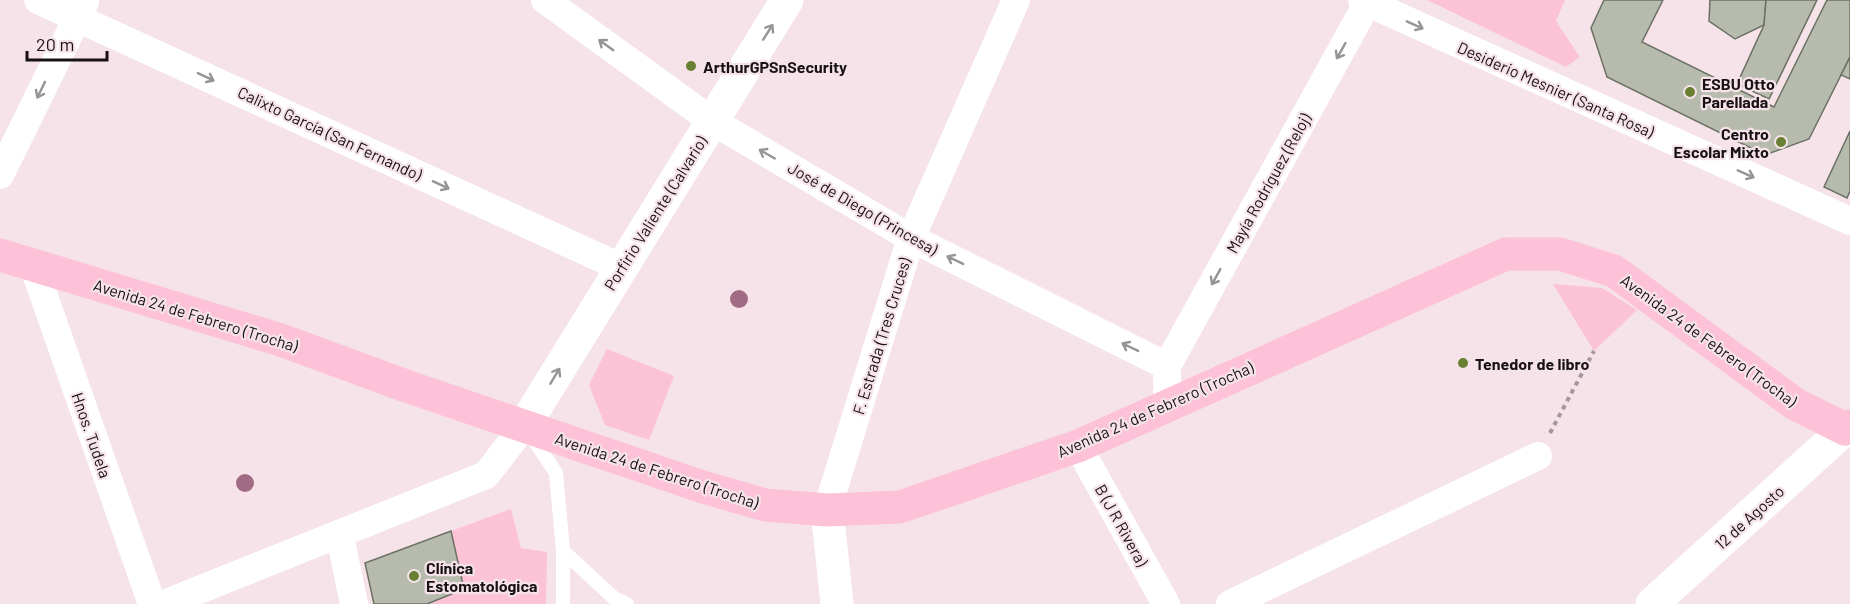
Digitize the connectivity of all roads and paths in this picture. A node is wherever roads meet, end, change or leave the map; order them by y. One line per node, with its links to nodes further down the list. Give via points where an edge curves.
1 (39, 0): 6 (street, Calixto García (San Fernando))
2 (545, 0): 7 (street, José de Diego (Princesa), one-way to 2)
3 (787, 0): 7 (street, Porfirio Valiente (Calvario), one-way to 3)
4 (1016, 0): 10 (street, F. Estrada (Tres Cruces))
5 (1366, 1): 9 (street, Desiderio Mesnier (Santa Rosa), one-way to 9); 15 (street, Mayía Rodríguez (Reloj), one-way to 15)
6 (81, 9): 8 (street, one-way to 8); 13 (street, Calixto García (San Fernando), one-way to 13)
7 (712, 122): 10 (street, José de Diego (Princesa), one-way to 7); 13 (street, Porfirio Valiente (Calvario))
8 (0, 175)
9 (1850, 221)
10 (911, 238): 15 (street, José de Diego (Princesa), one-way to 10); 21 (street, F. Estrada (Tres Cruces))
11 (0, 255): 12 (main road, Avenida 24 de Febrero (Trocha))
12 (33, 265): 17 (main road, Avenida 24 de Febrero (Trocha), via 281,340); 24 (street, Hnos. Tudela)
13 (620, 267): 17 (street, Porfirio Valiente (Calvario), one-way to 13)
14 (1593, 351): 20 (path)
15 (1167, 366): 16 (street)
16 (1167, 404): 18 (main road, Avenida 24 de Febrero (Trocha), via 1506,254 1560,254 1614,271 1794,404); 19 (main road, Avenida 24 de Febrero (Trocha))
17 (524, 426): 21 (main road, Avenida 24 de Febrero (Trocha), via 765,505); 22 (street, via 486,476); 23 (lane, via 556,473)
18 (1848, 427): 32 (street, 12 de Agosto)
19 (1078, 446): 21 (main road, Avenida 24 de Febrero (Trocha), via 900,507); 30 (street, B (J R Rivera))
20 (1538, 456): 31 (street)
21 (827, 510): 29 (street)
22 (340, 536): 25 (street); 26 (street)
23 (563, 551): 27 (lane); 28 (lane, via 614,598)
24 (152, 604)
25 (164, 604)
26 (354, 604)
27 (563, 604)
28 (627, 604)
29 (837, 604)
30 (1166, 604)
31 (1230, 604)
32 (1652, 604)

